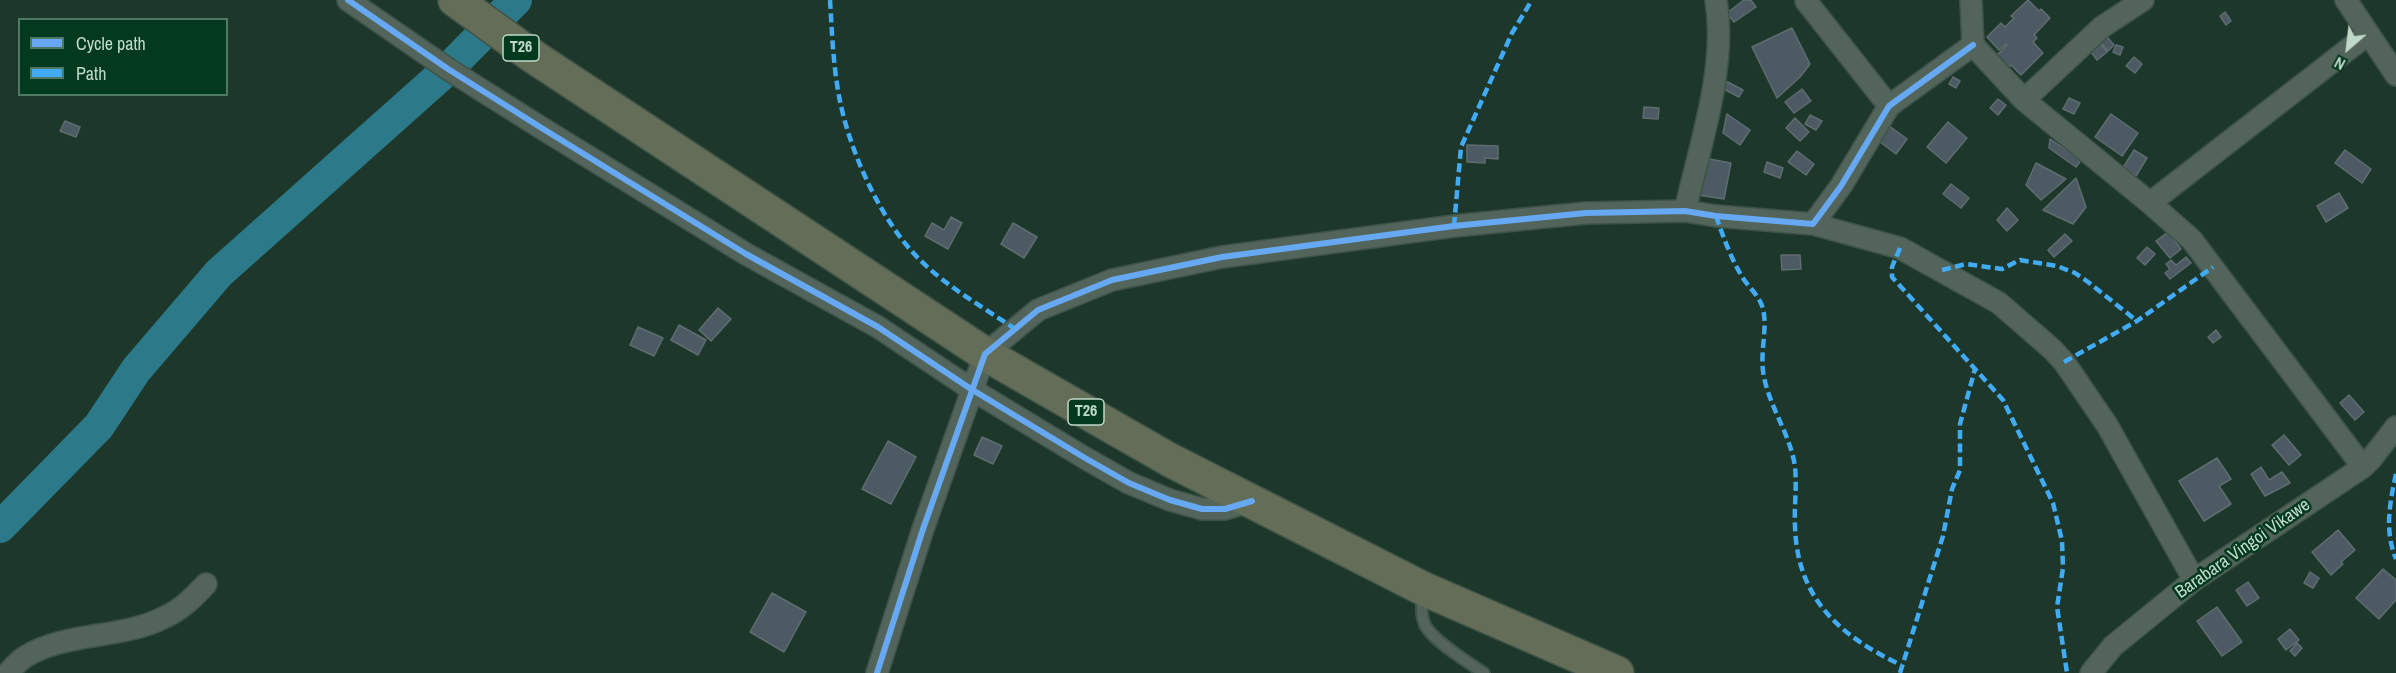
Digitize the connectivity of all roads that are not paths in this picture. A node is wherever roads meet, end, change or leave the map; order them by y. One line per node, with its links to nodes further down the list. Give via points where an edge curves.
1 (348, 0): 17 (street, via 540,127 746,254 878,327)
2 (455, 0): 16 (highway, T26, via 531,55)
3 (1716, 0): 14 (street, via 1717,71)
4 (1971, 0): 9 (street)
5 (2142, 0): 11 (street, via 2102,27)
6 (2346, 0): 8 (street)
7 (1806, 1): 12 (street)
8 (2368, 34): 10 (street); 13 (street)
9 (1973, 45): 11 (street); 12 (street)
10 (2396, 75)
11 (2024, 100): 13 (street)
12 (1889, 106): 15 (street)
13 (2150, 203): 19 (street, via 2192,240)
14 (1685, 211): 15 (street); 16 (street, via 1586,213 1454,226 1222,257 1112,280 1038,310)
15 (1813, 224): 21 (street, via 1900,248 1999,303 2053,350 2107,425)
16 (985, 354): 17 (street); 20 (highway, T26, via 1170,460)
17 (971, 389): 20 (street, via 1129,483 1170,500 1202,510); 26 (street)
18 (2396, 427): 19 (street, Barabara Vingoi Vikawe)
19 (2363, 467): 21 (street, Barabara Vingoi Vikawe)
20 (1252, 501): 23 (highway, T26)
21 (2194, 580): 28 (street, Barabara Vingoi Vikawe, via 2113,646)
22 (206, 584): 25 (street, via 186,606 162,619 112,634 60,643 24,657)
23 (1424, 589): 24 (highway, T26); 27 (lane, via 1421,608 1425,626 1448,648)
24 (1612, 672)
25 (8, 673)
26 (877, 673)
27 (1485, 673)
28 (2091, 673)

